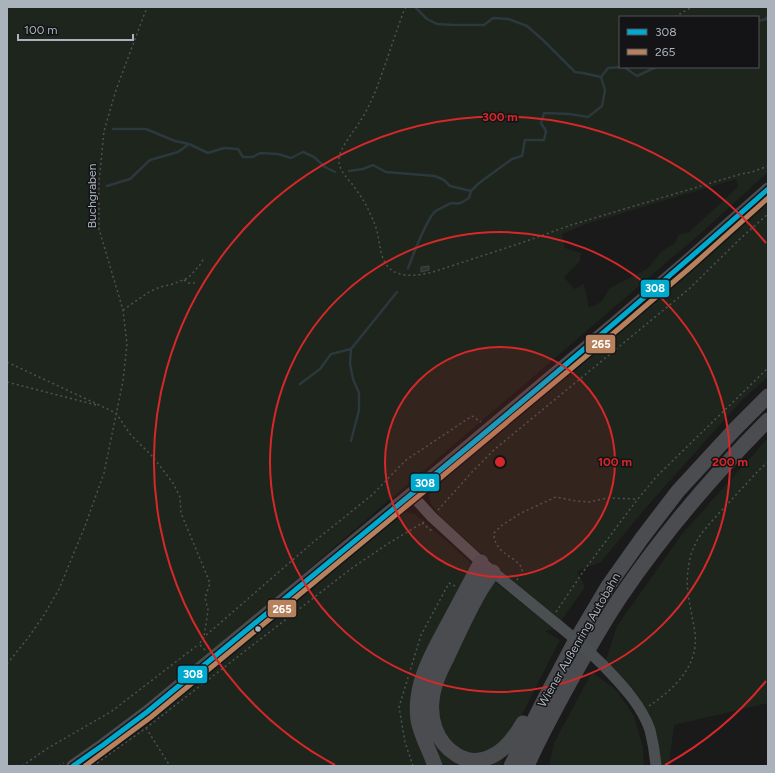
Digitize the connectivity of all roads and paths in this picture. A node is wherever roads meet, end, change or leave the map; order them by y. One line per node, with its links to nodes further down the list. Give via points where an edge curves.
1 (147, 7): 11 (path, Buchgraben, via 116,90 104,131 99,182 99,229)
2 (406, 7): 5 (path, via 374,97 345,145 339,160 343,173 365,203 375,224 385,262 397,273 419,275 433,272 571,225)
3 (692, 7): 4 (path)
4 (677, 16)
5 (768, 166)
6 (768, 189): 19 (main road)
7 (768, 214): 23 (path, via 689,289 495,449)
8 (204, 258): 9 (path, via 188,278)
9 (184, 279): 10 (path, via 189,283); 11 (path, via 149,292)
10 (195, 283)
11 (123, 310): 17 (path, Buchgraben, via 127,344)
12 (7, 362): 16 (path)
13 (768, 368): 22 (path, via 662,471)
14 (7, 382): 16 (path)
15 (768, 396): 34 (highway, Wiener Außenring Autobahn, via 678,491 642,538 608,586)
16 (102, 407): 17 (path)
17 (116, 413): 30 (path, via 130,434 165,472 180,497 181,513 210,583 205,598 208,610); 33 (path, Buchgraben, via 104,473 59,589 44,615)
18 (768, 420): 36 (highway, Wiener Außenring Autobahn, via 690,503 650,555 620,597)
19 (489, 428): 21 (main road); 30 (path, via 472,416 406,460 372,495)
20 (768, 462): 35 (path, via 707,528 692,550 686,580 695,634 693,658 680,680)
21 (411, 494): 23 (main road); 32 (main road)
22 (637, 500): 28 (path, via 607,498 589,502 556,497 501,526 494,533 495,542 522,568 522,573); 29 (path, via 585,569)
23 (427, 520): 24 (path); 25 (main road); 37 (path, via 352,568)
24 (434, 533)
25 (481, 562): 26 (main road); 43 (highway, via 430,656 422,677 418,720)
26 (493, 572): 28 (main road); 34 (highway, via 480,591 439,674 431,711 435,728 445,745 458,756 482,760 496,754 509,743 525,720)
27 (454, 586): 42 (path, via 449,583 421,635 399,707 405,742)
28 (512, 587): 29 (main road)
29 (555, 622): 35 (main road, bridge, via 603,665 625,688)
30 (204, 637): 31 (path)
31 (199, 644): 32 (path); 38 (path, via 112,711)
32 (214, 657): 39 (main road, via 147,712)
33 (7, 664)
34 (544, 700): 44 (highway, Wiener Außenring Autobahn)
35 (641, 711): 47 (main road, via 655,750)
36 (548, 723): 45 (highway, Wiener Außenring Autobahn); 46 (highway)
37 (146, 728): 40 (path); 41 (path)
38 (22, 766)
39 (73, 766)
40 (93, 766)
41 (170, 766)
42 (413, 766)
43 (435, 766)
44 (511, 766)
45 (527, 766)
46 (537, 766)
47 (656, 766)

